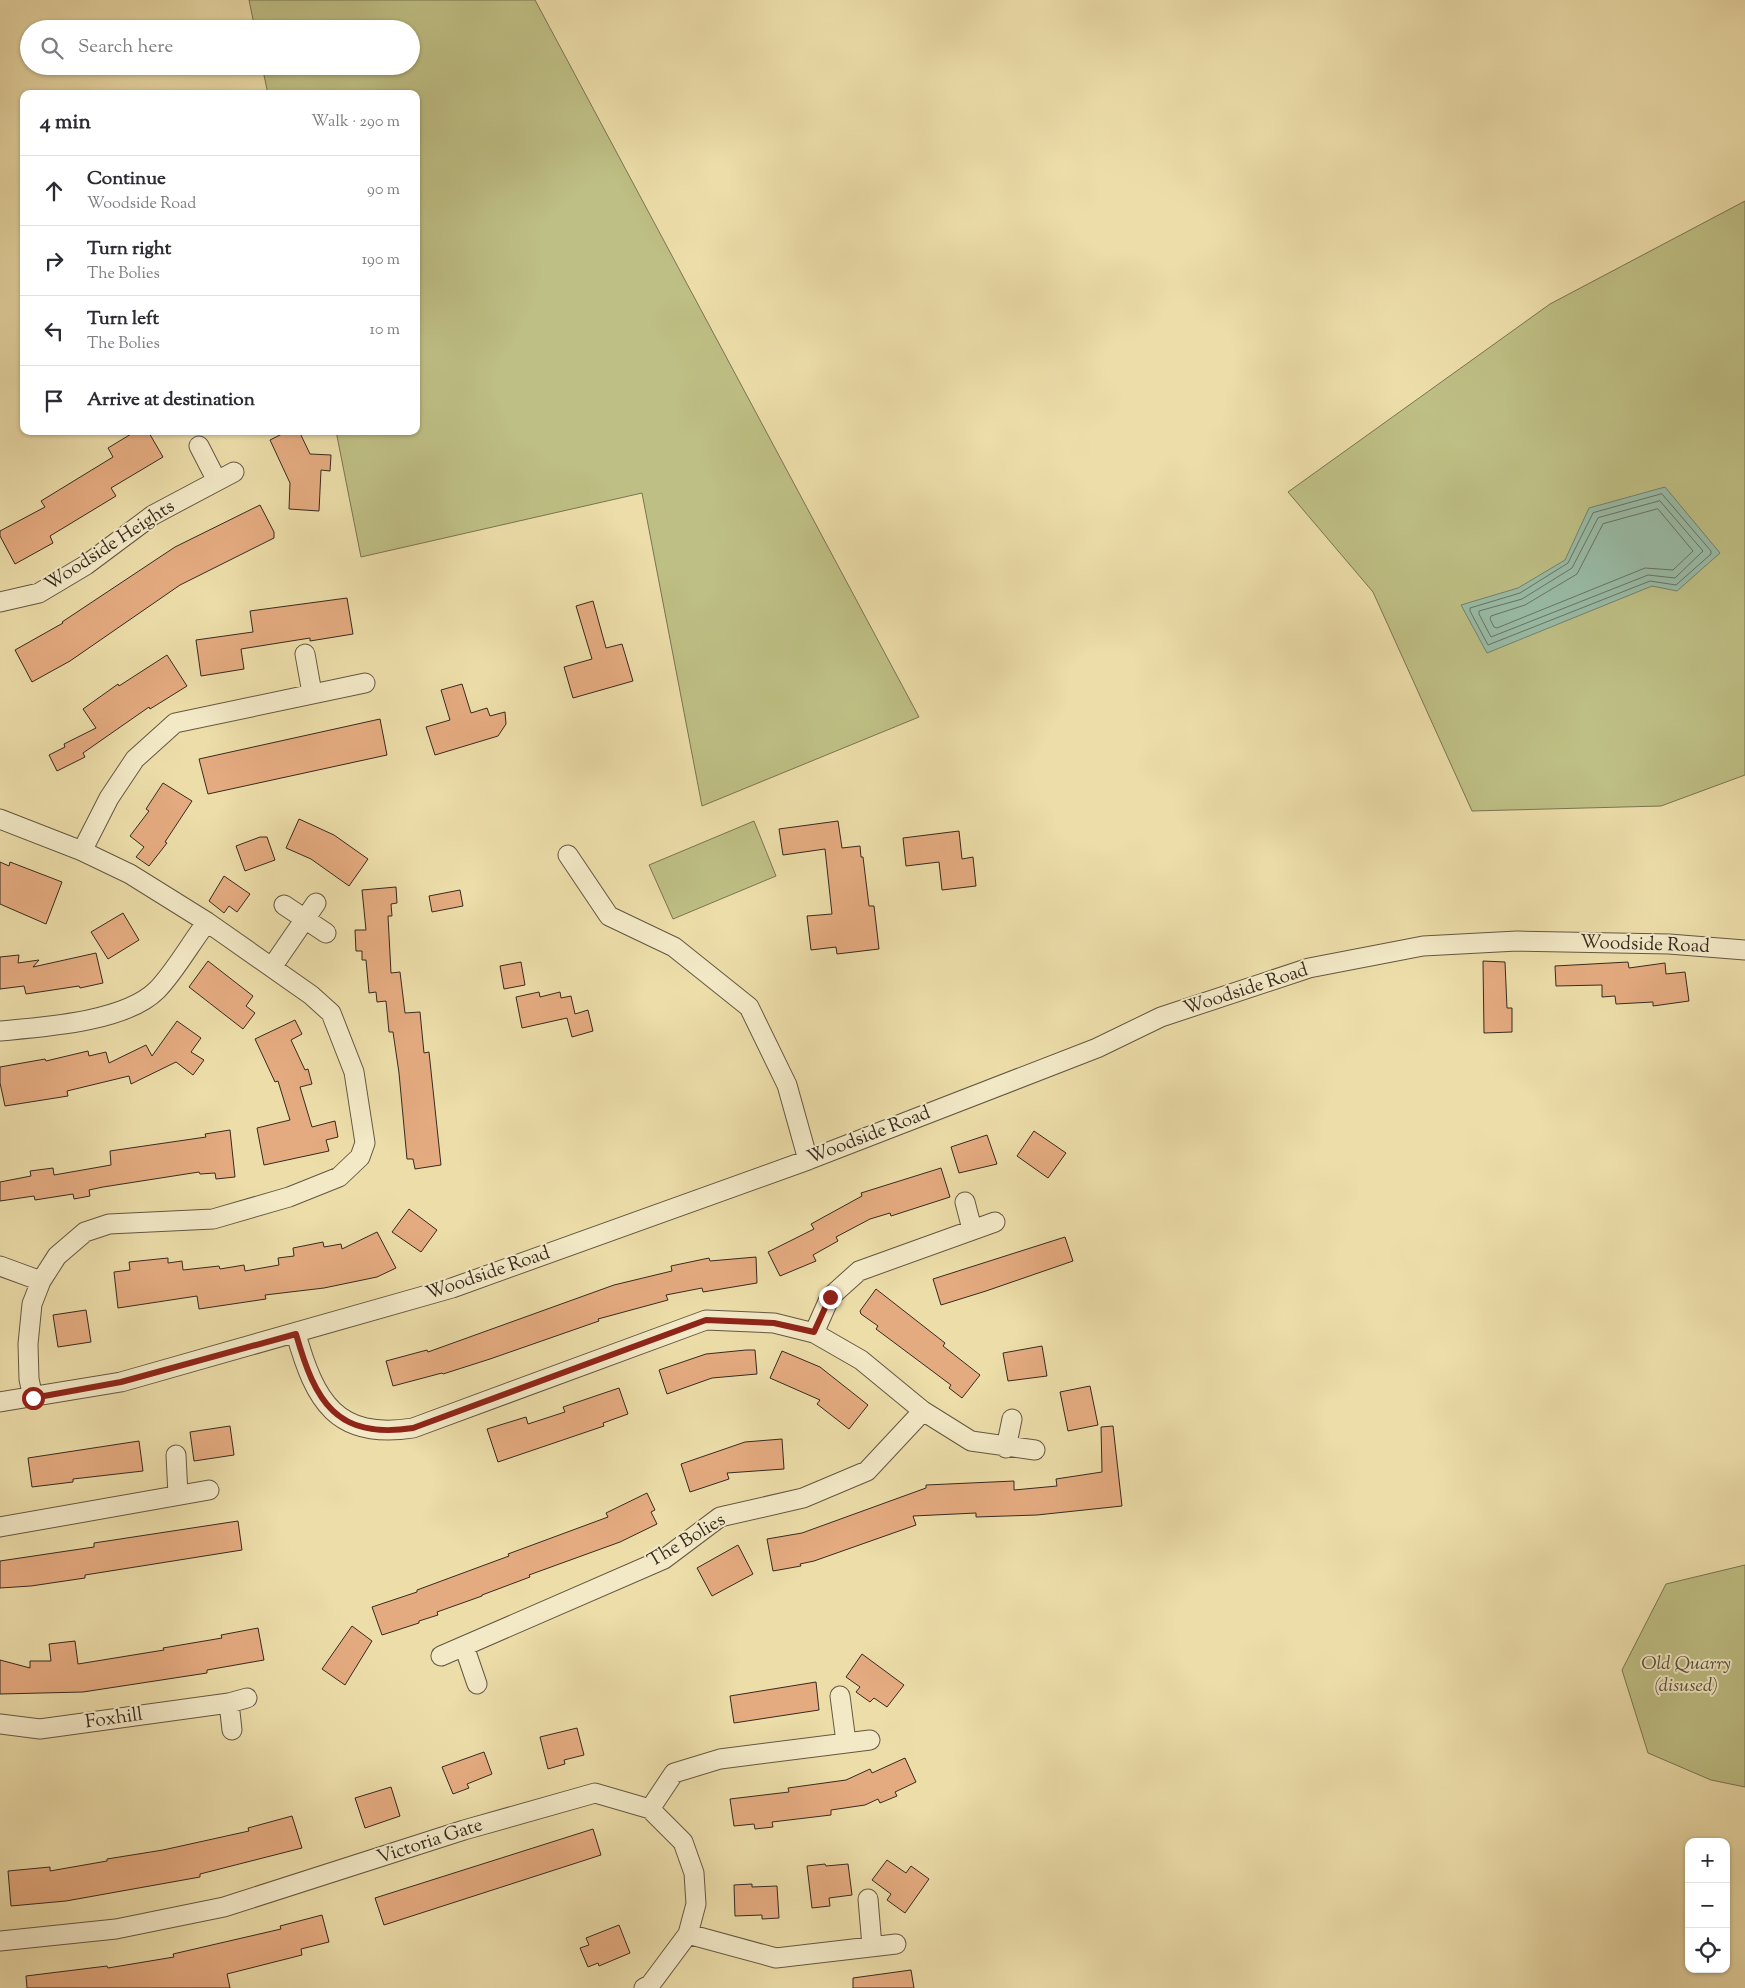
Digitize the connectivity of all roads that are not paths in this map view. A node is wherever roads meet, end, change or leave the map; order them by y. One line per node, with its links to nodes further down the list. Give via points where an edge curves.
1 (199, 446): 3 (street)
2 (234, 472): 3 (street, Woodside Heights)
3 (217, 480): 4 (street, Woodside Heights, via 153,515 86,565 39,592)
4 (0, 602)
5 (305, 654): 7 (street)
6 (365, 683): 7 (street)
7 (312, 693): 9 (street, via 175,723 135,759 109,798)
8 (0, 819): 9 (street)
9 (82, 851): 14 (street, via 130,874)
10 (568, 855): 19 (street, via 609,916 674,947 749,1007 787,1085)
11 (316, 903): 13 (street)
12 (284, 905): 13 (street)
13 (305, 919): 15 (street); 17 (street)
14 (207, 922): 17 (street); 18 (street, via 157,990 125,1010 59,1026)
15 (326, 933)
16 (1745, 950): 19 (street, Woodside Road, via 1668,944 1516,941 1423,946 1309,968 1161,1018 1097,1048)
17 (272, 968): 24 (street, via 331,1013 354,1072 365,1143 360,1157 339,1178 289,1197 213,1219 109,1224 85,1232 57,1256)
18 (0, 1031)
19 (808, 1160): 26 (street, Woodside Road, via 452,1288)
20 (965, 1202): 22 (street)
21 (995, 1222): 22 (street)
22 (972, 1229): 25 (street, via 859,1270 830,1297)
23 (0, 1266): 24 (street)
24 (41, 1281): 27 (street, via 32,1304 28,1344)
25 (814, 1332): 26 (street, via 774,1323 706,1320 413,1428 389,1432 366,1430 343,1421 319,1396); 29 (street, via 861,1360)
26 (296, 1334): 27 (street, Woodside Road, via 121,1382)
27 (33, 1398): 28 (street, Woodside Road)
28 (0, 1402)
29 (923, 1412): 31 (street, via 971,1441); 37 (street, The Bolies, via 867,1471 803,1498 720,1517 664,1559)
30 (1012, 1419): 31 (street)
31 (1006, 1448): 32 (street)
32 (1035, 1450)
33 (176, 1455): 35 (street)
34 (209, 1490): 35 (street)
35 (178, 1495): 36 (street)
36 (0, 1528)
37 (464, 1646): 38 (street, The Bolies); 39 (street)
38 (441, 1656)
39 (477, 1684)
40 (840, 1696): 44 (street)
41 (0, 1724): 42 (street, Foxhill, via 40,1729 238,1701)
42 (232, 1730)
43 (870, 1740): 44 (street)
44 (846, 1742): 45 (street, via 720,1759 674,1772)
45 (650, 1809): 47 (street, Victoria Gate, via 683,1842 694,1873 696,1904); 48 (street, Victoria Gate, via 595,1793 464,1830 224,1907 116,1929)
46 (868, 1899): 50 (street)
47 (688, 1934): 50 (street, via 776,1958); 51 (street, Victoria Gate, via 650,1985)
48 (0, 1941)
49 (896, 1944): 50 (street)
50 (872, 1946)
51 (644, 1988)

